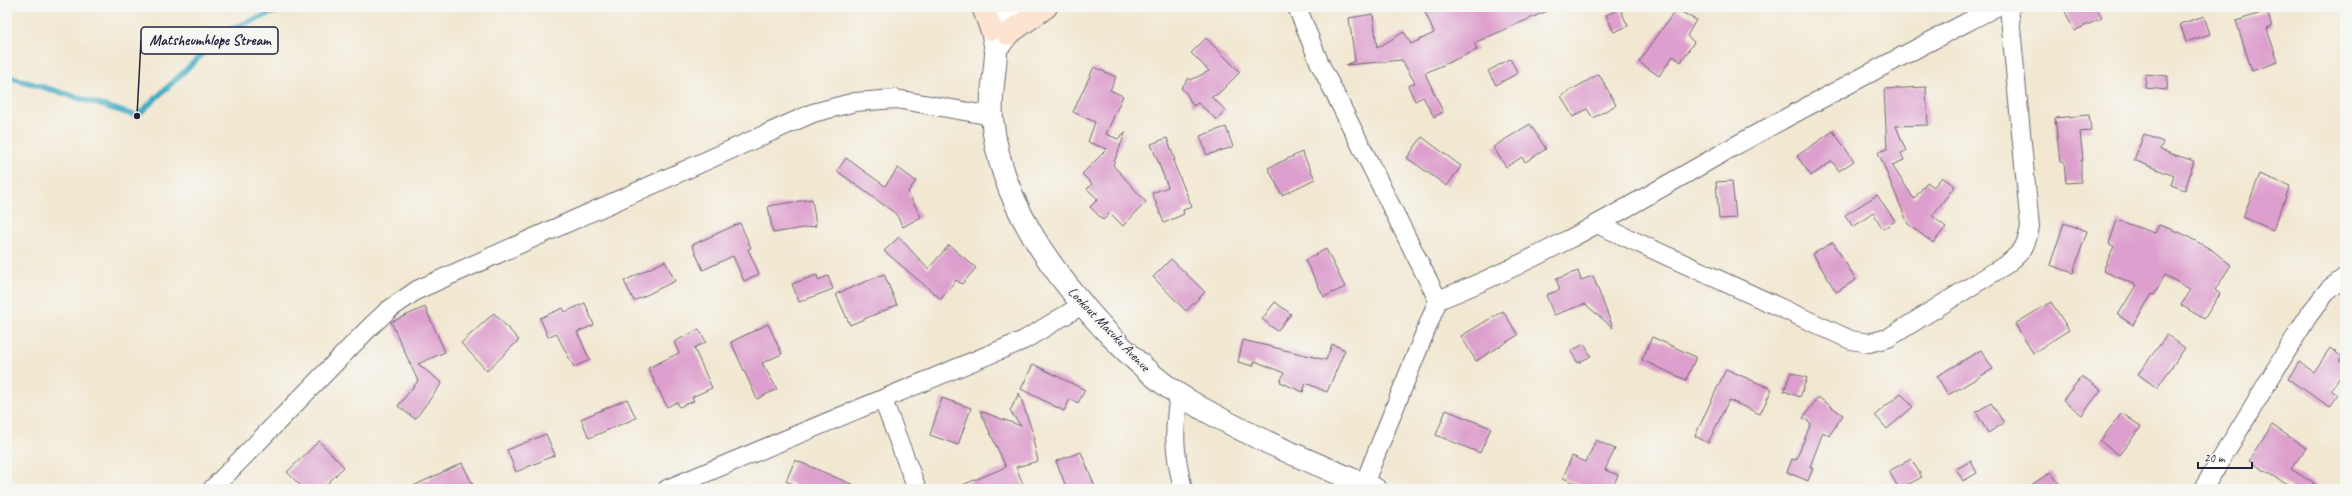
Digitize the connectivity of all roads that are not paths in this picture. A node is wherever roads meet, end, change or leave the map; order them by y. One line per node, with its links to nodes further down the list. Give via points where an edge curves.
1 (983, 7): 8 (main road)
2 (994, 7): 8 (street, Lookout Masuku Avenue)
3 (1018, 7): 8 (street, Lookout Masuku Avenue)
4 (1046, 7): 8 (main road)
5 (1297, 7): 12 (street, via 1320,64)
6 (1996, 7): 10 (street, via 1788,116)
7 (2009, 7): 10 (street, via 2030,227 2027,244 2020,254 2007,264 1888,338 1869,344 1852,340)
8 (998, 38): 9 (street, Lookout Masuku Avenue)
9 (992, 116): 13 (street, Lookout Masuku Avenue, via 1008,184 1030,232 1051,265); 17 (street, via 896,99 855,102 813,113 417,290 387,311 368,329)
10 (1597, 224): 12 (street, via 1480,284)
11 (2345, 277): 21 (street, via 2329,289 2308,316)
12 (1438, 300): 16 (street)
13 (1082, 305): 14 (street, Lookout Masuku Avenue, via 1150,372); 15 (street, via 1024,340)
14 (1179, 395): 16 (street, Lookout Masuku Avenue, via 1265,441); 20 (street, via 1174,430 1176,458)
15 (883, 400): 18 (street); 19 (street)
16 (1369, 487)
17 (212, 489)
18 (667, 489)
19 (917, 489)
20 (1183, 489)
21 (2203, 489)

